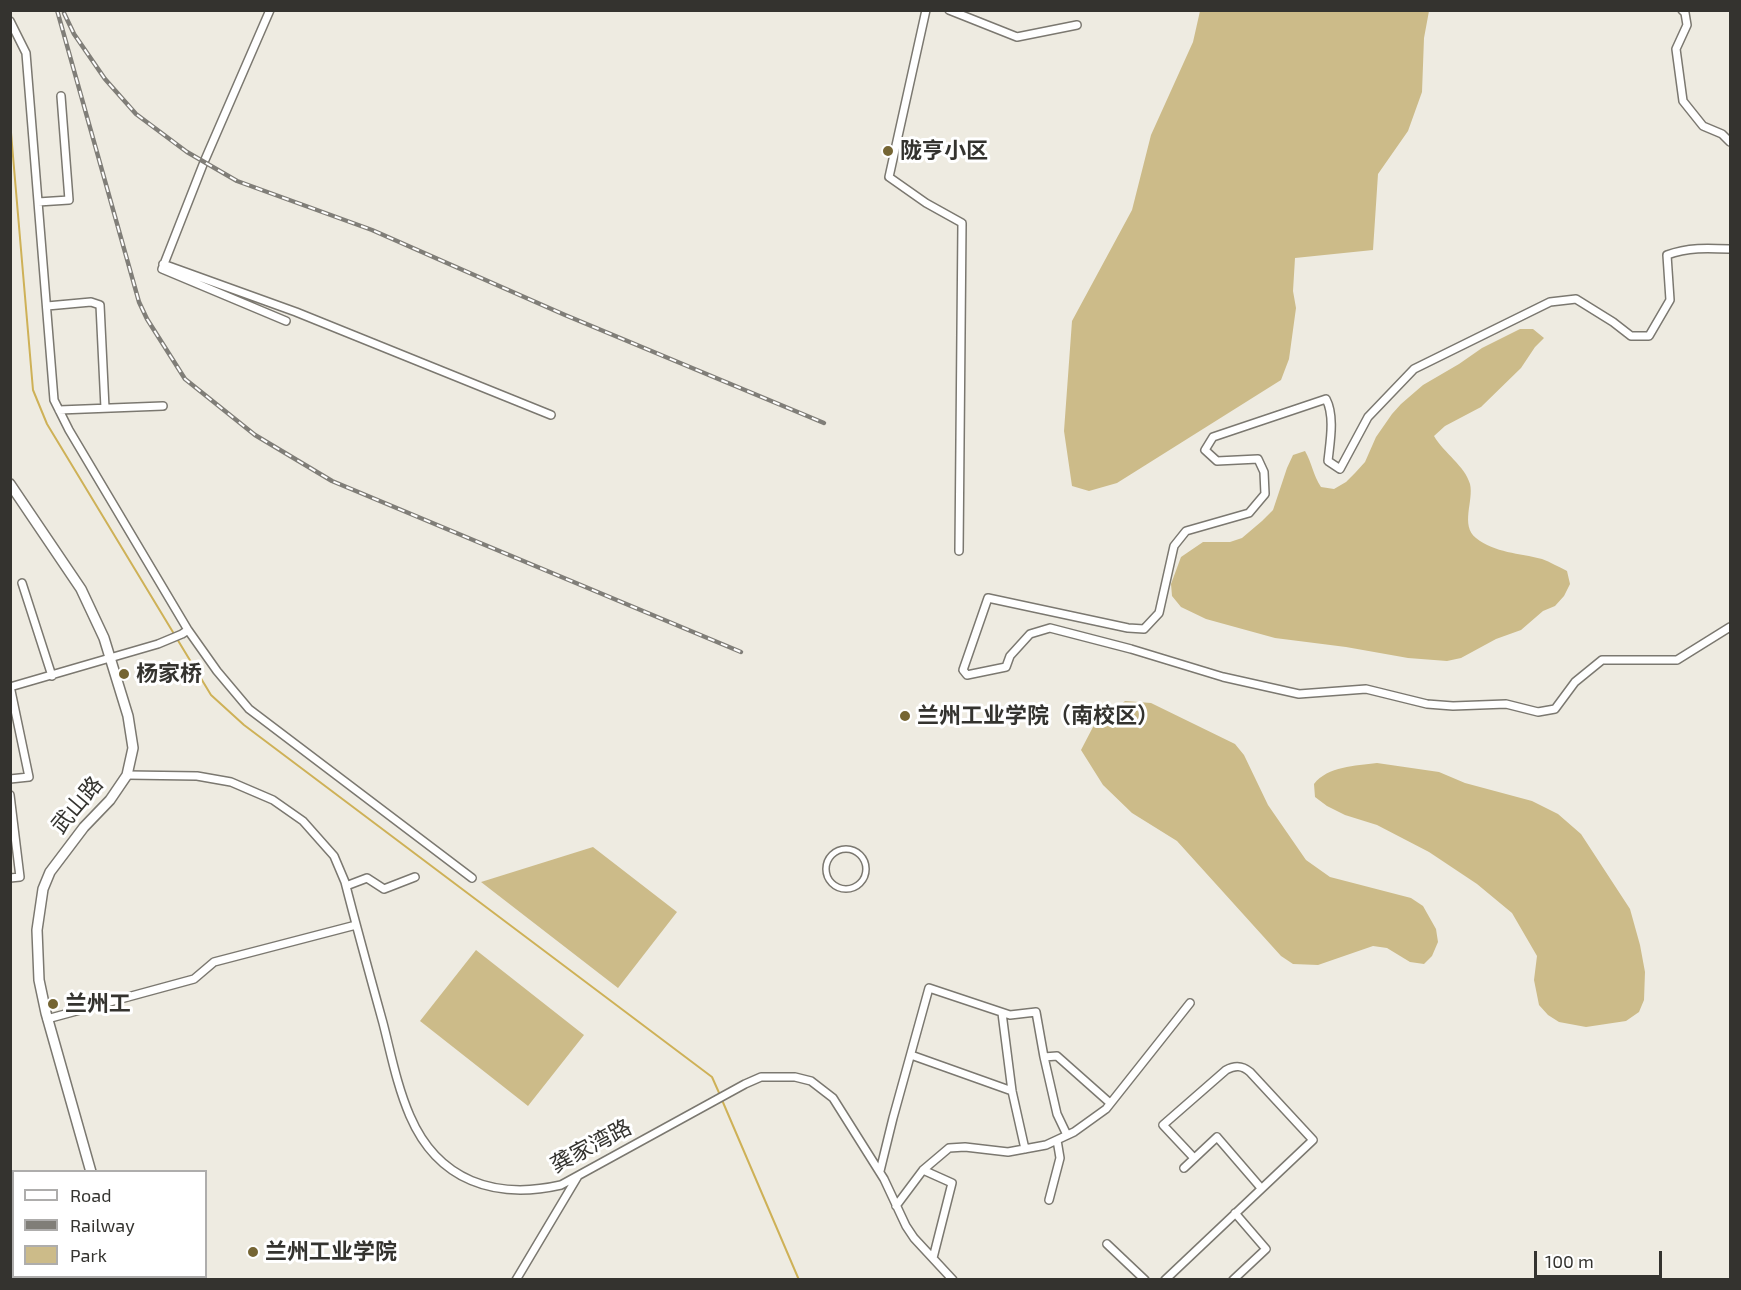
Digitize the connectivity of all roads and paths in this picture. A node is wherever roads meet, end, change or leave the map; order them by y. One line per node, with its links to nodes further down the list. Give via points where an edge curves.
1 (270, 10): 11 (street)
2 (926, 10): 19 (street, via 889,177 962,223)
3 (949, 10): 6 (street, via 1017,37)
4 (1682, 10): 8 (street, via 1687,25 1676,49 1683,101 1703,126)
5 (10, 21): 9 (street, via 26,53)
6 (1077, 25)
7 (61, 96): 9 (street, via 69,200)
8 (1731, 142)
9 (38, 202): 12 (street)
10 (1731, 249): 21 (street, via 1679,250 1667,255 1670,300 1648,336 1631,336 1576,299 1550,302 1414,369 1368,417 1340,469 1328,461 1331,438 1326,399 1213,437 1206,450 1217,461 1258,459 1264,472 1265,494 1249,513 1186,531 1174,546 1159,613 1144,629 988,598 963,670 967,675 1006,666 1030,634 1050,628 1222,677 1299,694 1366,689 1427,704 1506,704 1538,712 1555,709 1575,682 1602,660 1677,660)
11 (163, 264): 13 (street, via 162,269); 17 (street, via 296,312)
12 (47, 306): 15 (street, via 100,304); 16 (street, via 54,400)
13 (286, 321)
14 (164, 406): 15 (street)
15 (105, 408): 16 (street)
16 (59, 410): 22 (street)
17 (552, 415)
18 (10, 484): 23 (main road, 武山路, via 81,589)
19 (959, 550)
20 (22, 583): 24 (street)
21 (1731, 627)
22 (185, 632): 23 (street); 31 (street, via 249,709)
23 (111, 659): 24 (street); 26 (main road, 武山路, via 128,716 132,748)
24 (52, 676): 25 (street)
25 (11, 687): 27 (street, via 29,777)
26 (127, 775): 32 (street, 龚家湾路, via 197,776 231,782 273,800 303,821 334,856); 37 (main road, 武山路, via 65,850 43,889 37,954)
27 (10, 779)
28 (10, 795): 29 (street, via 20,877)
29 (10, 878)
30 (415, 878): 32 (street, via 384,889 367,878)
31 (472, 878)
32 (346, 886): 34 (street, 龚家湾路)
33 (855, 887): 33 (street, via 865,876 863,860 852,850 836,851 826,863 828,879 839,888)
34 (356, 925): 37 (street, via 214,962 194,979); 50 (street, 龚家湾路, via 410,1116 439,1159 456,1174 502,1189 539,1190 561,1185)
35 (1190, 1004): 41 (street)
36 (1002, 1013): 38 (street, via 929,988); 39 (street, via 1036,1012); 40 (street)
37 (47, 1019): 47 (main road, 武山路)
38 (911, 1054): 40 (street); 49 (street)
39 (1044, 1057): 41 (street, via 1057,1056); 42 (street, via 1056,1114)
40 (1012, 1091): 44 (street)
41 (1110, 1103): 42 (street)
42 (1067, 1135): 43 (street)
43 (1057, 1140): 44 (street); 52 (street, via 1060,1158)
44 (1025, 1149): 48 (street, via 1008,1152 950,1148)
45 (1194, 1158): 46 (street); 51 (street, via 1217,1137); 51 (street, via 1163,1125 1226,1070 1246,1068 1313,1140)
46 (1184, 1168)
47 (90, 1170)
48 (922, 1170): 53 (street); 56 (street, via 952,1183)
49 (880, 1171): 50 (street, 龚家湾路, via 833,1098 811,1081 761,1077); 53 (street, 龚家湾路)
50 (579, 1174): 57 (street)
51 (1261, 1188): 54 (street)
52 (1049, 1200)
53 (896, 1206): 56 (street, 龚家湾路, via 915,1238)
54 (1234, 1214): 60 (street); 61 (street, via 1266,1249)
55 (1107, 1244): 59 (street)
56 (933, 1258): 58 (street, 龚家湾路)
57 (516, 1280)
58 (953, 1280)
59 (1145, 1280)
60 (1165, 1280)
61 (1233, 1280)

